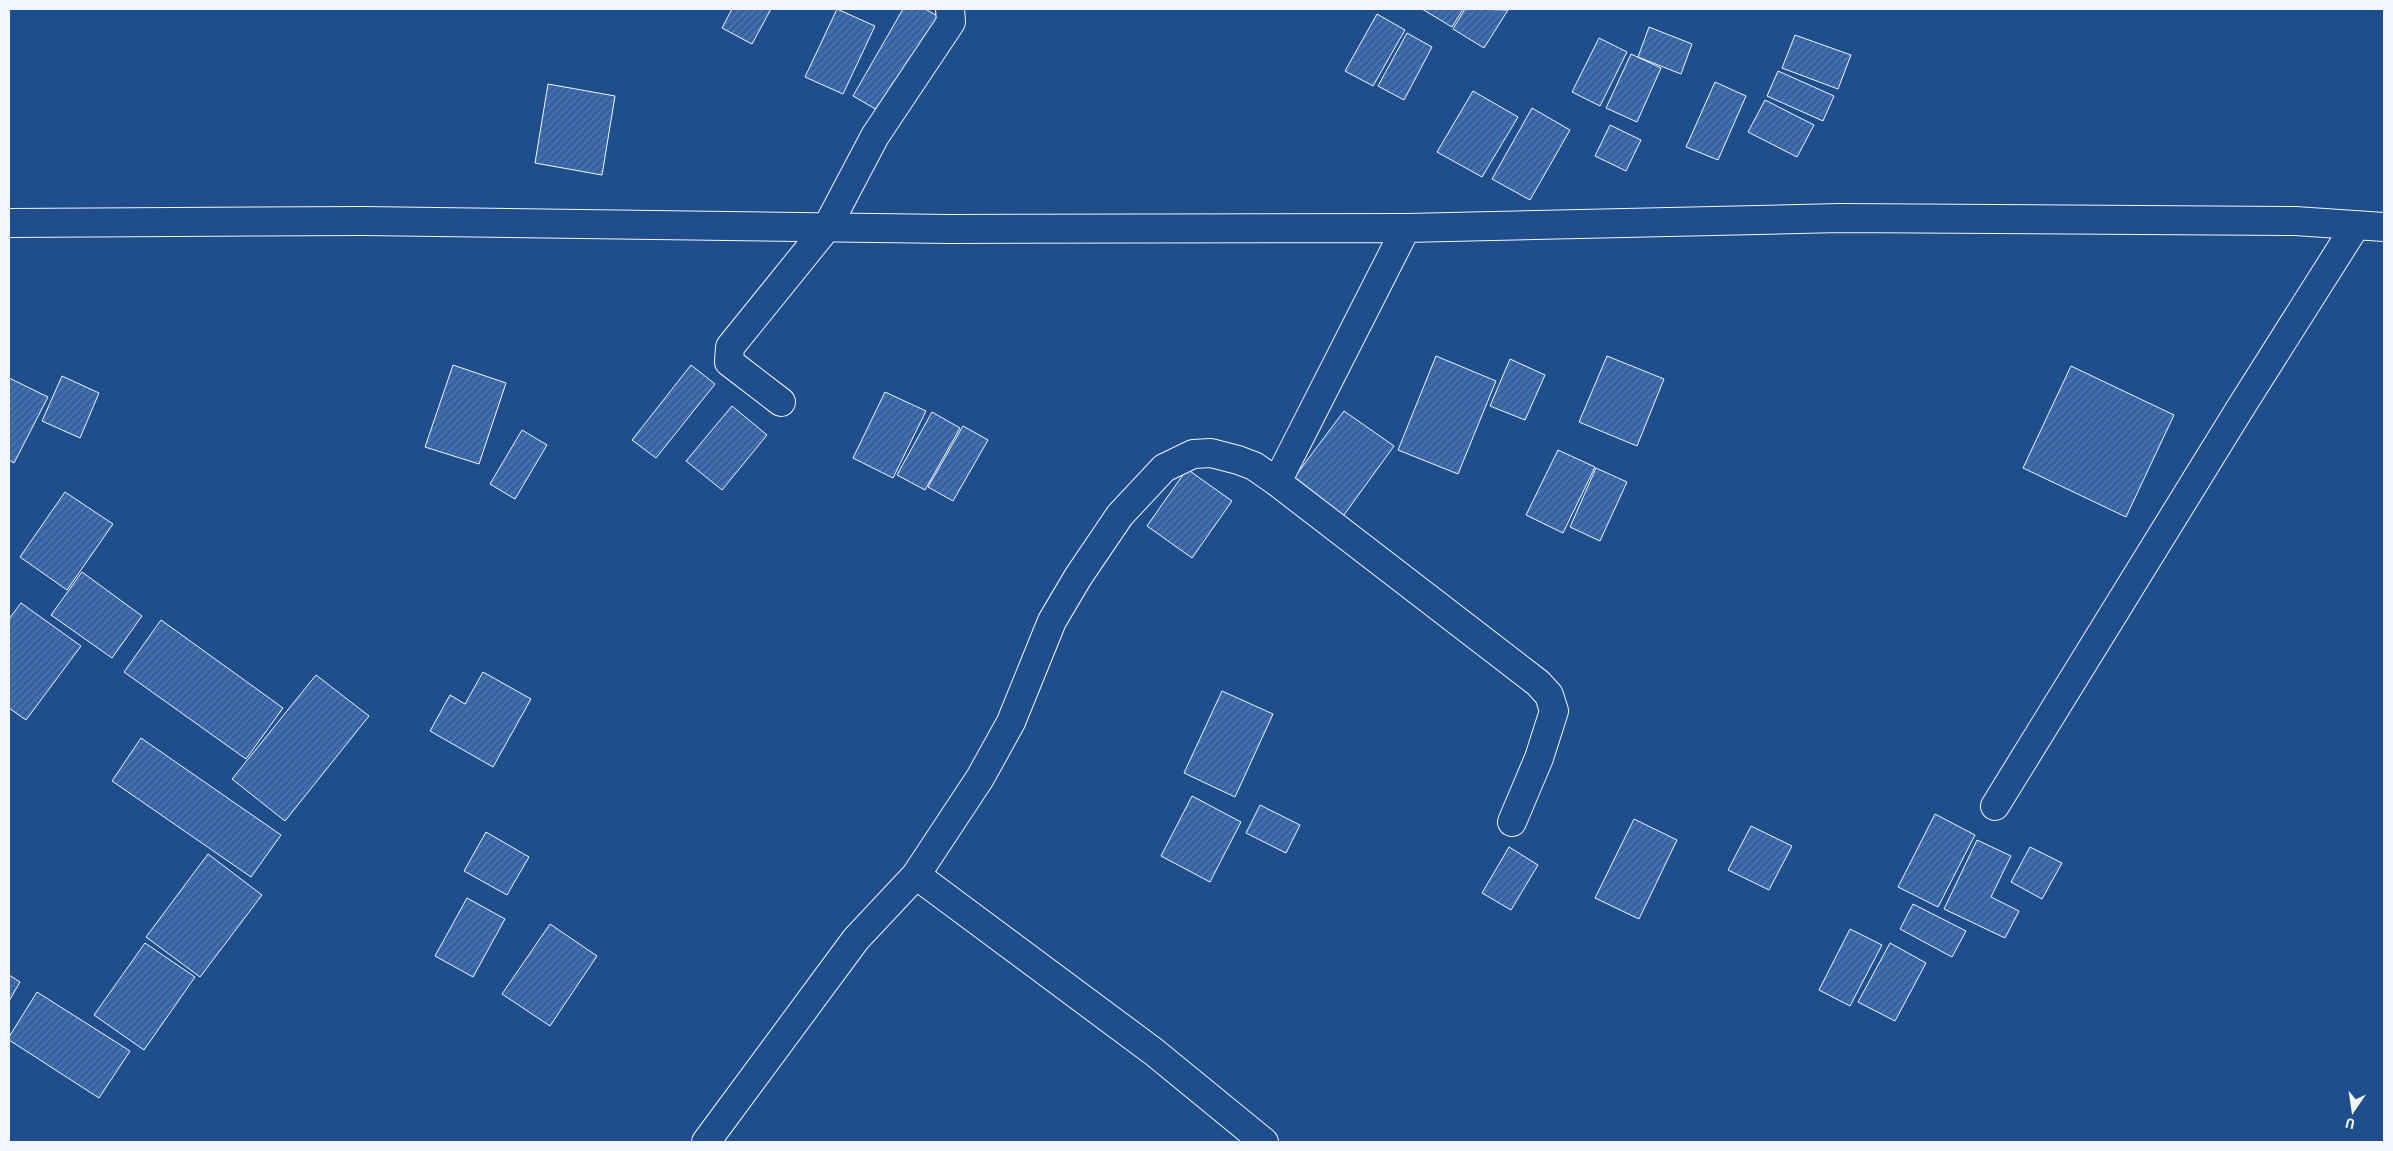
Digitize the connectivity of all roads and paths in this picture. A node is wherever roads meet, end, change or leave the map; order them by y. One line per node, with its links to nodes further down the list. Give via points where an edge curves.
1 (950, 9): 4 (street, via 951,22 875,136)
2 (9, 223): 4 (street, via 363,221)
3 (2356, 225): 5 (street); 6 (street, via 2295,221 1840,218); 9 (street)
4 (827, 227): 6 (street); 7 (street, via 730,347 729,362)
5 (2384, 227)
6 (1406, 228): 8 (street)
7 (781, 402)
8 (1277, 482): 10 (street, via 1549,695 1554,711 1539,758); 11 (street, via 1254,466 1238,460 1211,453 1193,454 1164,468 1120,515 1052,621 1010,722 980,778)
9 (1995, 806)
10 (1512, 822)
11 (916, 875): 12 (street, via 856,939); 13 (street, via 1154,1052)
12 (706, 1142)
13 (1264, 1142)

